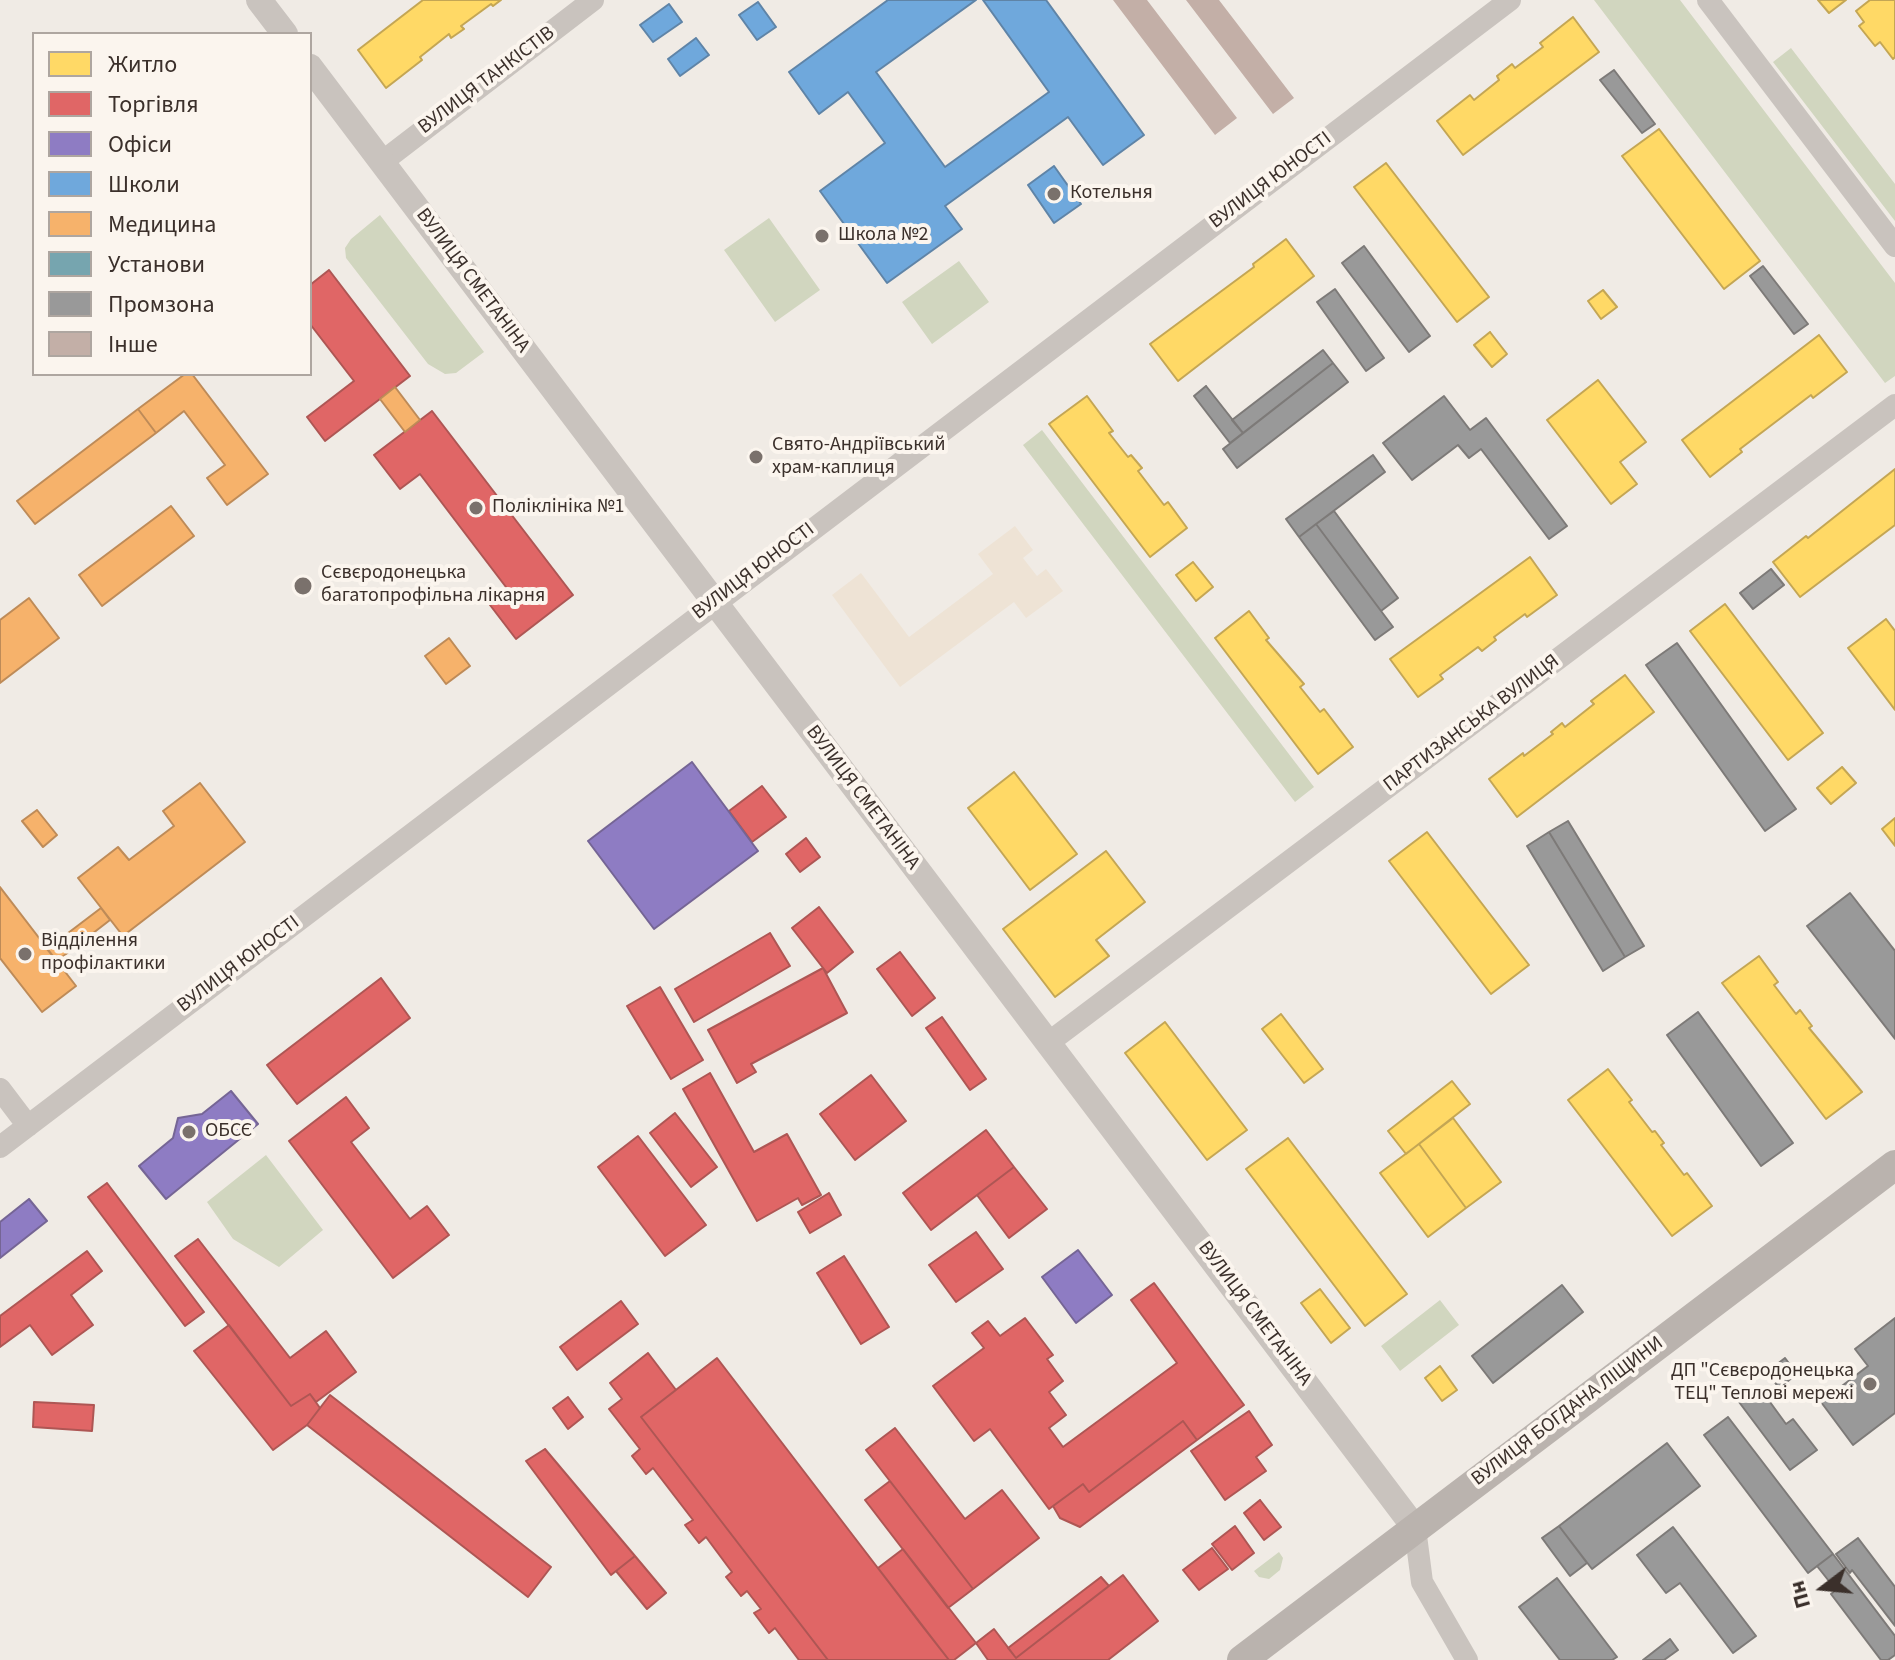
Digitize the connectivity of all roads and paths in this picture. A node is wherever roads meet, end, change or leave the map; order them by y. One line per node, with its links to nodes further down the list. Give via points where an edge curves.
1 (259, 0): 5 (street)
2 (593, 0): 7 (street, ВУЛИЦЯ ТАНКІСТІВ)
3 (1510, 0): 10 (street, ВУЛИЦЯ ЮНОСТІ)
4 (1708, 0): 8 (street)
5 (283, 32)
6 (312, 70): 7 (street, ВУЛИЦЯ СМЕТАНІНА)
7 (382, 162): 10 (street, ВУЛИЦЯ СМЕТАНІНА)
8 (1895, 246)
9 (1895, 405): 11 (street, ПАРТИЗАНСЬКА ВУЛИЦЯ)
10 (715, 602): 11 (street, ВУЛИЦЯ СМЕТАНІНА); 13 (street, ВУЛИЦЯ ЮНОСТІ)
11 (1048, 1043): 16 (street, ВУЛИЦЯ СМЕТАНІНА)
12 (0, 1089): 13 (street)
13 (28, 1126): 14 (street, ВУЛИЦЯ ЮНОСТІ)
14 (0, 1147)
15 (1895, 1165): 16 (main road, ВУЛИЦЯ БОГДАНА ЛІЩИНИ)
16 (1415, 1528): 17 (main road, ВУЛИЦЯ БОГДАНА ЛІЩИНИ); 18 (street, via 1422,1582)
17 (1242, 1660)
18 (1467, 1660)

